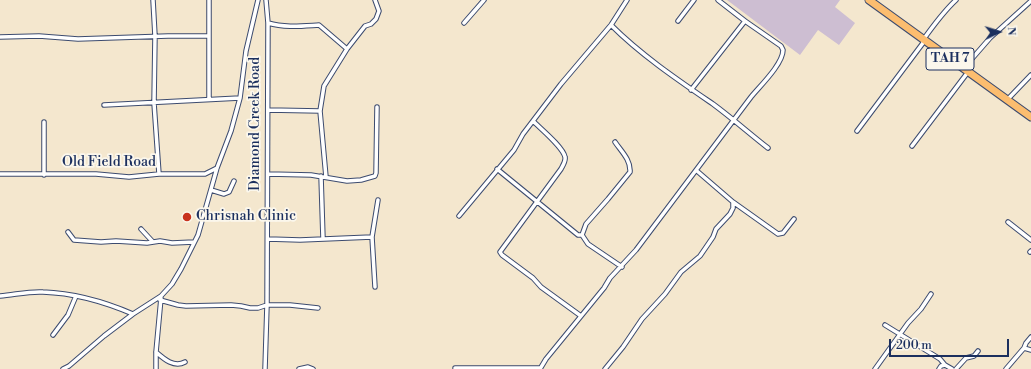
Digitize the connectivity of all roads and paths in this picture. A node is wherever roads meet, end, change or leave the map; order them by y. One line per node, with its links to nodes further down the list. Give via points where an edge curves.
1 (153, 0): 18 (street)
2 (209, 0): 19 (street)
3 (258, 0): 26 (street, via 246,51)
4 (266, 0): 15 (street, Diamond Creek Road)
5 (375, 0): 22 (street, via 379,11 376,19 365,26)
6 (484, 0): 16 (street)
7 (627, 0): 17 (street)
8 (694, 0): 13 (street)
9 (718, 0): 14 (street)
10 (869, 0): 21 (highway, TAH 7)
11 (956, 0): 21 (street, via 944,11)
12 (1031, 1): 23 (street, via 990,38)
13 (678, 21)
14 (744, 21): 25 (street); 35 (street, via 780,46 783,54 781,60)
15 (268, 23): 22 (street, via 293,27 319,25); 32 (street, Diamond Creek Road)
16 (464, 23)
17 (611, 25): 25 (street); 36 (street)
18 (155, 36): 19 (street); 20 (street); 29 (street)
19 (209, 36): 27 (street)
20 (0, 37)
21 (923, 40): 23 (highway, TAH 7); 38 (street, via 924,43)
22 (347, 49): 33 (street, via 324,86)
23 (965, 70): 28 (highway, TAH 7); 40 (street)
24 (1031, 75): 28 (street)
25 (692, 90): 35 (street)
26 (240, 98): 27 (street); 42 (street)
27 (209, 99): 29 (street)
28 (1007, 100): 34 (highway, TAH 7)
29 (154, 103): 30 (street); 46 (street)
30 (104, 105)
31 (377, 107): 49 (street, via 375,176 347,181)
32 (268, 110): 33 (street); 47 (street, Diamond Creek Road)
33 (320, 111): 49 (street)
34 (1031, 117)
35 (733, 120): 41 (street); 44 (street)
36 (532, 121): 43 (street, via 514,150); 53 (street, via 565,156 561,169)
37 (44, 122): 48 (street)
38 (857, 131)
39 (615, 142): 60 (street, via 629,162 630,172 586,224)
40 (912, 146)
41 (768, 148)
42 (217, 168): 46 (street, Old Field Road, via 205,174); 51 (street)
43 (497, 169): 53 (street); 55 (street)
44 (697, 170): 54 (street); 67 (street)
45 (0, 174): 48 (street, Old Field Road)
46 (160, 174): 48 (street, Old Field Road, via 129,177 96,174)
47 (268, 174): 49 (street); 62 (street, Diamond Creek Road)
48 (44, 175)
49 (324, 176): 63 (street)
50 (234, 181): 51 (street, via 229,192 224,194)
51 (211, 190): 66 (street)
52 (378, 200): 61 (street)
53 (536, 202): 60 (street, via 578,235); 76 (street, via 500,252 541,287)
54 (733, 202): 56 (street, via 778,234 783,233); 96 (street, via 730,214 716,229 700,256 682,272 642,319 624,347)
55 (459, 216)
56 (794, 219)
57 (1008, 222): 64 (street)
58 (141, 229): 65 (street)
59 (68, 232): 65 (street, via 74,240 80,241)
60 (582, 234): 67 (street, via 588,244)
61 (372, 237): 63 (street); 68 (street)
62 (268, 239): 63 (street); 73 (street, Diamond Creek Road)
63 (323, 239)
64 (1031, 240)
65 (153, 242): 66 (street)
66 (194, 242): 72 (street, via 172,284)
67 (622, 267): 76 (street, via 610,278)
68 (375, 287)
69 (931, 294): 79 (street)
70 (0, 296): 71 (street, via 42,291)
71 (76, 296): 75 (street, via 111,304); 78 (street, via 68,315)
72 (161, 298): 73 (street, via 186,306 231,305 258,308); 75 (street); 84 (street)
73 (267, 305): 74 (street); 92 (street, Diamond Creek Road)
74 (318, 308)
75 (133, 314): 88 (street)
76 (581, 316): 87 (street)
77 (885, 325): 79 (street)
78 (53, 335)
79 (900, 335): 86 (street, via 940,359); 97 (street)
80 (1031, 337): 81 (street)
81 (1024, 348): 82 (street); 101 (street)
82 (1031, 350)
83 (978, 351): 100 (street, via 974,356 966,358)
84 (156, 352): 85 (street, via 171,363); 91 (street)
85 (186, 362)
86 (945, 365): 98 (street); 99 (street)
87 (541, 367): 89 (street); 95 (street)
88 (69, 368): 90 (street)
89 (455, 368)
90 (63, 369)
91 (156, 369)
92 (265, 369)
93 (299, 369): 94 (street)
94 (314, 369)
95 (545, 369)
96 (605, 369)
97 (875, 369)
98 (939, 369)
99 (952, 369)
100 (956, 369)
101 (1006, 369)

